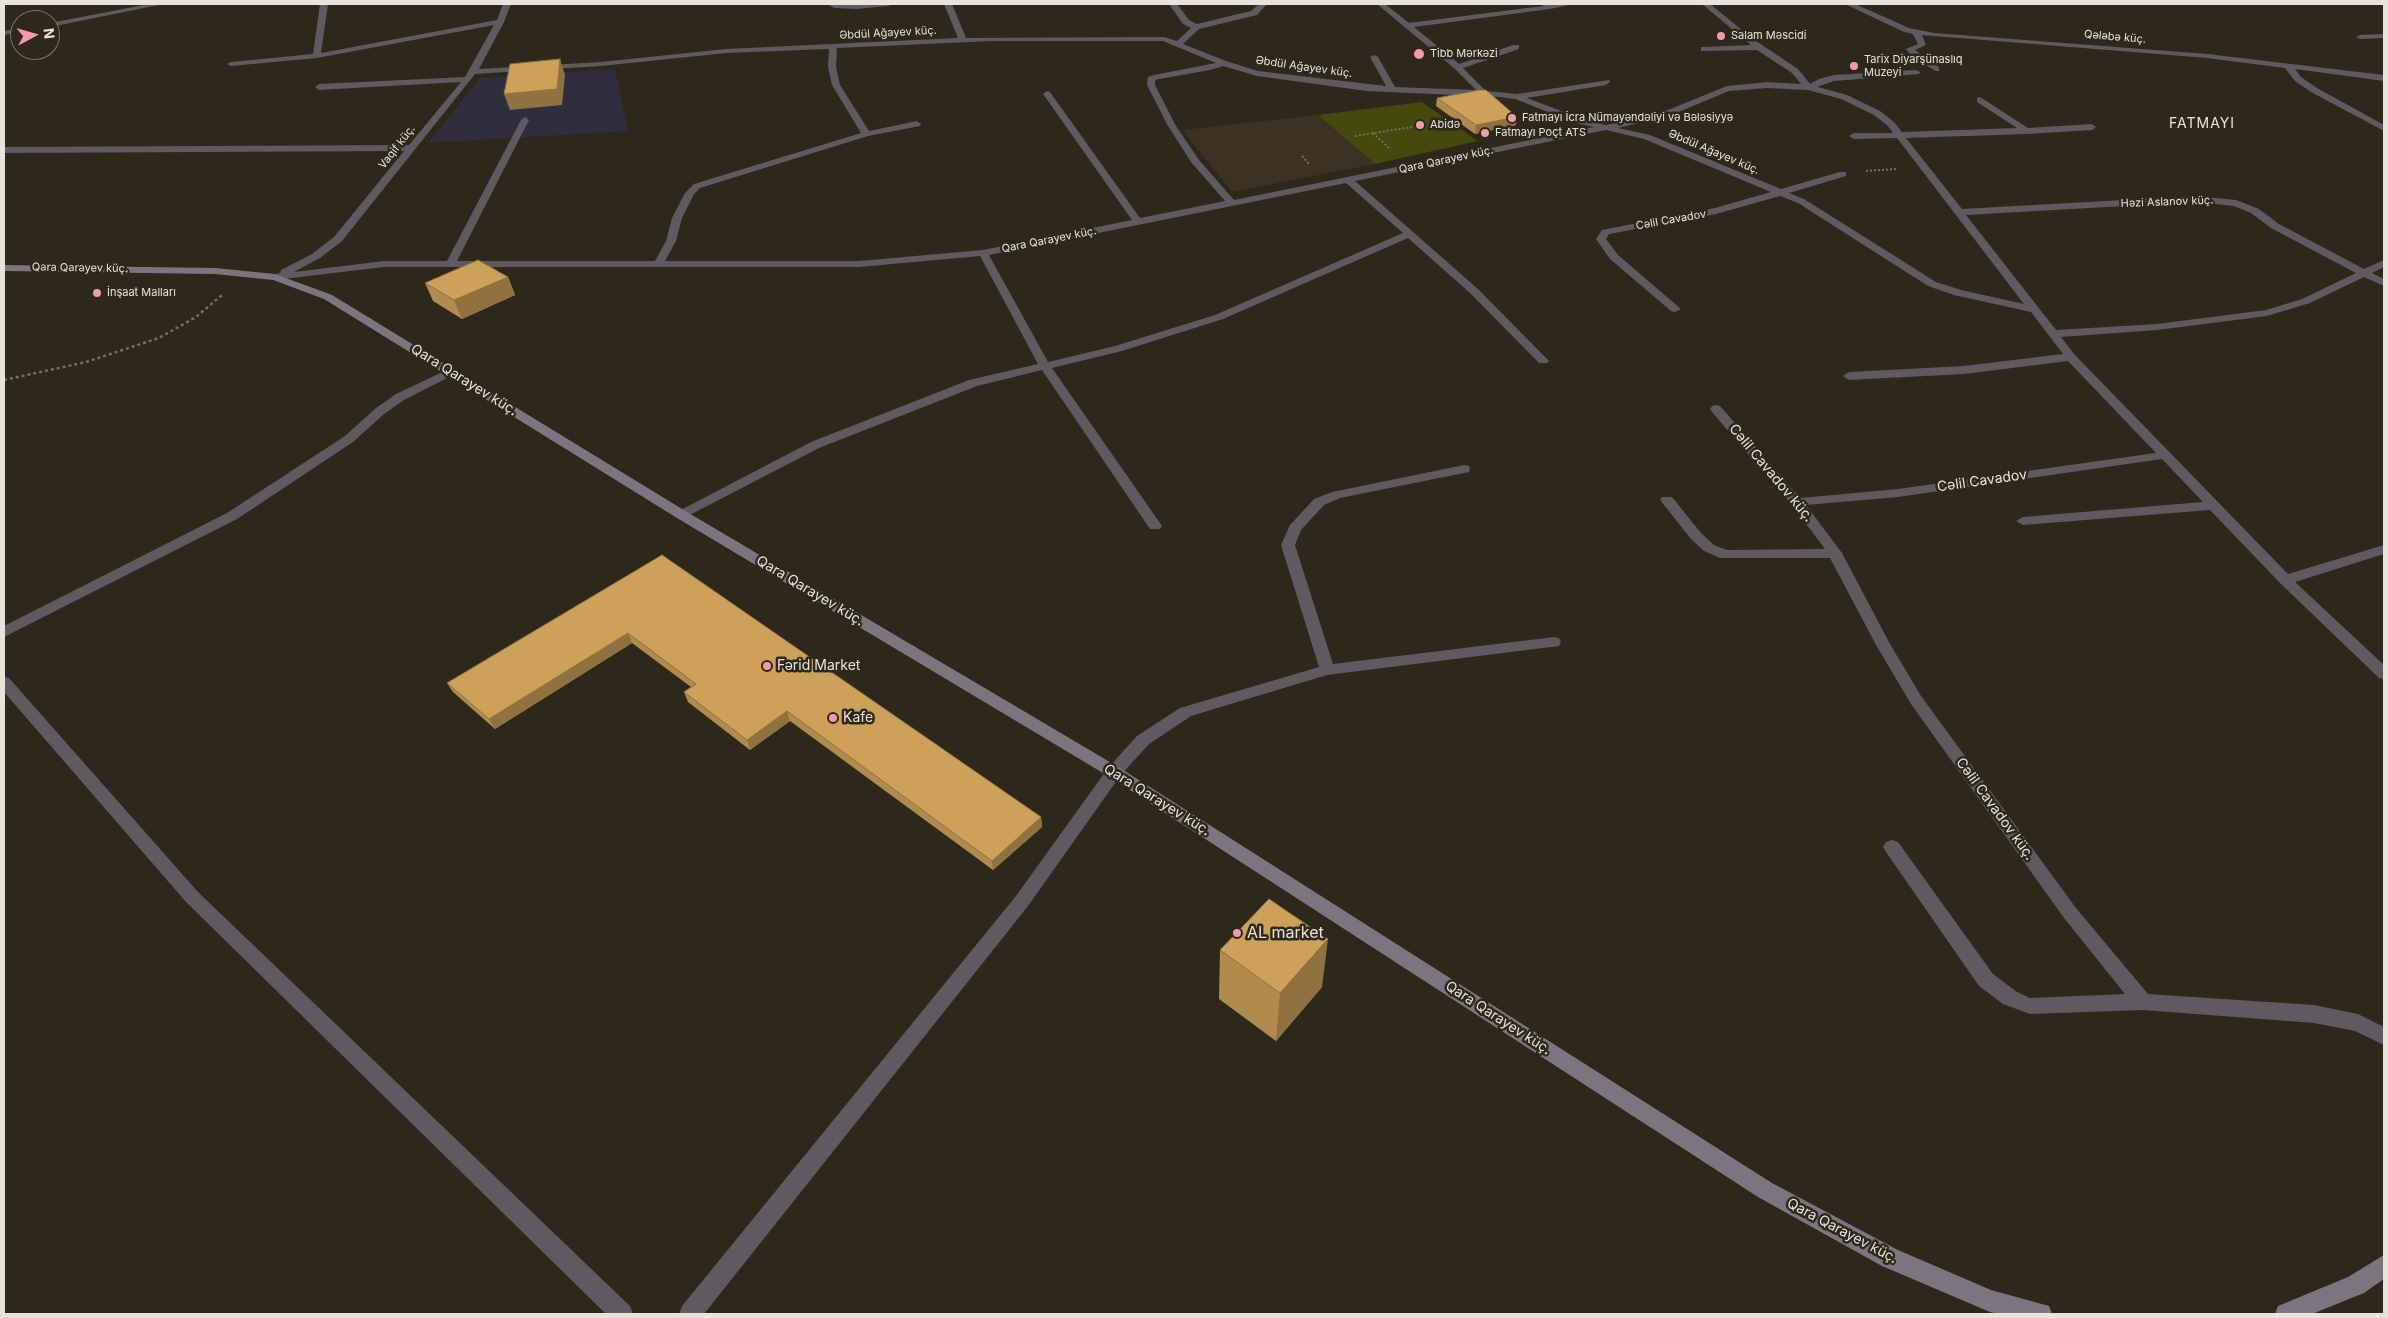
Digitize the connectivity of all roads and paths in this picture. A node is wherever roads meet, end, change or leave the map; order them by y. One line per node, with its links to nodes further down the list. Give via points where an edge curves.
1 (160, 4): 14 (street)
2 (324, 4): 27 (street)
3 (507, 4): 15 (street, Vaqif küç.)
4 (831, 4): 5 (street, via 857,7)
5 (888, 4)
6 (948, 4): 21 (street)
7 (1173, 4): 17 (street, via 1186,22)
8 (1263, 4): 17 (street, via 1254,13)
9 (1381, 4): 16 (street)
10 (1570, 4): 13 (street)
11 (1706, 4): 26 (street)
12 (1848, 4): 18 (street, Qələbə küç.)
13 (1548, 5): 16 (street)
14 (60, 22)
15 (500, 22): 27 (street); 34 (street, Vaqif küç.)
16 (1409, 25): 32 (street)
17 (1196, 27): 22 (street)
18 (1917, 33): 31 (street, Qələbə küç., via 2207,56); 33 (street, via 1922,45 1910,49)
19 (2384, 36): 20 (street)
20 (2360, 37)
21 (963, 40): 22 (street, Əbdül Ağayev küç., via 1151,38); 23 (street, Əbdül Ağayev küç.)
22 (1179, 44): 30 (street, Əbdül Ağayev küç.)
23 (833, 47): 34 (street, Əbdül Ağayev küç., via 702,52 602,64); 53 (street, via 832,67 836,85)
24 (1516, 48): 32 (street)
25 (1704, 48): 26 (street)
26 (1760, 48): 40 (street, via 1795,71)
27 (317, 56): 29 (street)
28 (1374, 57): 41 (street)
29 (231, 64)
30 (1223, 64): 41 (street, Əbdül Ağayev küç., via 1277,77); 63 (street, via 1157,76 1151,79 1150,85 1196,162)
31 (2288, 66): 36 (street, Qələbə küç.); 51 (street, via 2314,90)
32 (1458, 67): 42 (street)
33 (1936, 70)
34 (473, 72): 37 (street, Vaqif küç.)
35 (1916, 72): 40 (street, via 1834,78)
36 (2384, 78)
37 (466, 79): 39 (street); 57 (street, Vaqif küç.)
38 (1606, 82): 44 (street)
39 (319, 87)
40 (1808, 87): 50 (street, Qara Qarayev küç., via 1767,85 1727,89 1713,92 1666,114); 54 (street, via 1861,104)
41 (1392, 89): 42 (street, Əbdül Ağayev küç.)
42 (1483, 92): 44 (street, Əbdül Ağayev küç.)
43 (1047, 94): 65 (street)
44 (1517, 97): 50 (street, Əbdül Ağayev küç.)
45 (1980, 100): 52 (street)
46 (525, 120): 68 (street)
47 (917, 124): 53 (street)
48 (1412, 127): 55 (path)
49 (2092, 127): 52 (street)
50 (1604, 128): 61 (street, Qara Qarayev küç.); 62 (street, Əbdül Ağayev küç., via 1647,137)
51 (2384, 128)
52 (2027, 131): 54 (street)
53 (866, 134): 70 (street, via 697,186 677,218 671,241)
54 (1901, 135): 56 (street); 59 (street)
55 (1355, 136)
56 (1854, 136)
57 (411, 148): 58 (street); 74 (street, Vaqif küç., via 338,239 316,256)
58 (4, 150)
59 (1924, 167): 60 (path); 64 (street)
60 (1842, 174): 62 (street, Cəlil Cavadov)
61 (1348, 180): 63 (street, Qara Qarayev küç.); 66 (street)
62 (1781, 193): 76 (street, Cəlil Cavadov, via 1716,212 1606,232 1601,239 1614,257); 77 (street, Əbdül Ağayev küç., via 1826,216 1932,284)
63 (1232, 204): 65 (street, Qara Qarayev küç.)
64 (1959, 212): 72 (street, Həzi Aslanov küç., via 2218,200 2255,211 2275,226); 77 (street)
65 (1138, 222): 67 (street, Qara Qarayev küç.)
66 (1410, 234): 80 (street, via 1474,291); 81 (street, via 1219,317 1118,349)
67 (983, 253): 70 (street, Qara Qarayev küç., via 859,264); 81 (street)
68 (451, 263): 70 (street, Qara Qarayev küç.); 74 (street, Qara Qarayev küç., via 384,264)
69 (2384, 263): 72 (street)
70 (658, 264)
71 (4, 268): 73 (street, Qara Qarayev küç., via 161,269)
72 (2367, 273): 75 (street, Həzi Aslanov küç.); 78 (street, via 2306,301 2267,314)
73 (248, 274): 74 (street, Qara Qarayev küç.); 84 (path, via 196,317 159,338 86,362)
74 (275, 277): 82 (street, Qara Qarayev küç., via 328,298)
75 (2384, 283)
76 (1675, 308)
77 (2032, 309): 78 (street)
78 (2052, 334): 79 (street)
79 (2072, 357): 83 (street, via 1964,370); 86 (street)
80 (1544, 361)
81 (1044, 365): 91 (street, via 973,383 815,445); 93 (street)
82 (451, 372): 91 (street, Qara Qarayev küç.); 97 (street, via 400,397 349,439 232,516)
83 (1849, 376)
84 (4, 380)
85 (1716, 409): 89 (street, Cəlil Cavadov küç.)
86 (2166, 455): 89 (street, Cəlil Cavadov, via 1898,493); 90 (street)
87 (1464, 469): 99 (street, via 1337,495 1320,502 1295,528 1288,545)
88 (1667, 500): 95 (street, via 1696,536 1709,548 1725,555)
89 (1797, 502): 95 (street, Cəlil Cavadov küç.)
90 (2215, 505): 92 (street); 96 (street)
91 (682, 515): 102 (street, Qara Qarayev küç.)
92 (2023, 521)
93 (1155, 526)
94 (2384, 549): 96 (street)
95 (1835, 553): 104 (street, Cəlil Cavadov küç., via 1916,700 2070,914)
96 (2285, 580): 100 (street)
97 (4, 632)
98 (1554, 642): 99 (street)
99 (1327, 670): 102 (street, via 1186,712 1143,740)
100 (2384, 674)
101 (4, 682): 107 (street, via 192,897)
102 (1114, 772): 108 (street, via 1022,901); 109 (street, Qara Qarayev küç., via 1765,1190 1890,1258 1990,1301)
103 (1892, 847): 104 (street, via 1986,980 2010,998 2030,1006)
104 (2143, 1002): 105 (street, via 2314,1014 2358,1023)
105 (2384, 1036)
106 (2384, 1266): 110 (street, via 2356,1285)
107 (622, 1314)
108 (690, 1314)
109 (2041, 1314)
110 (2286, 1314)

